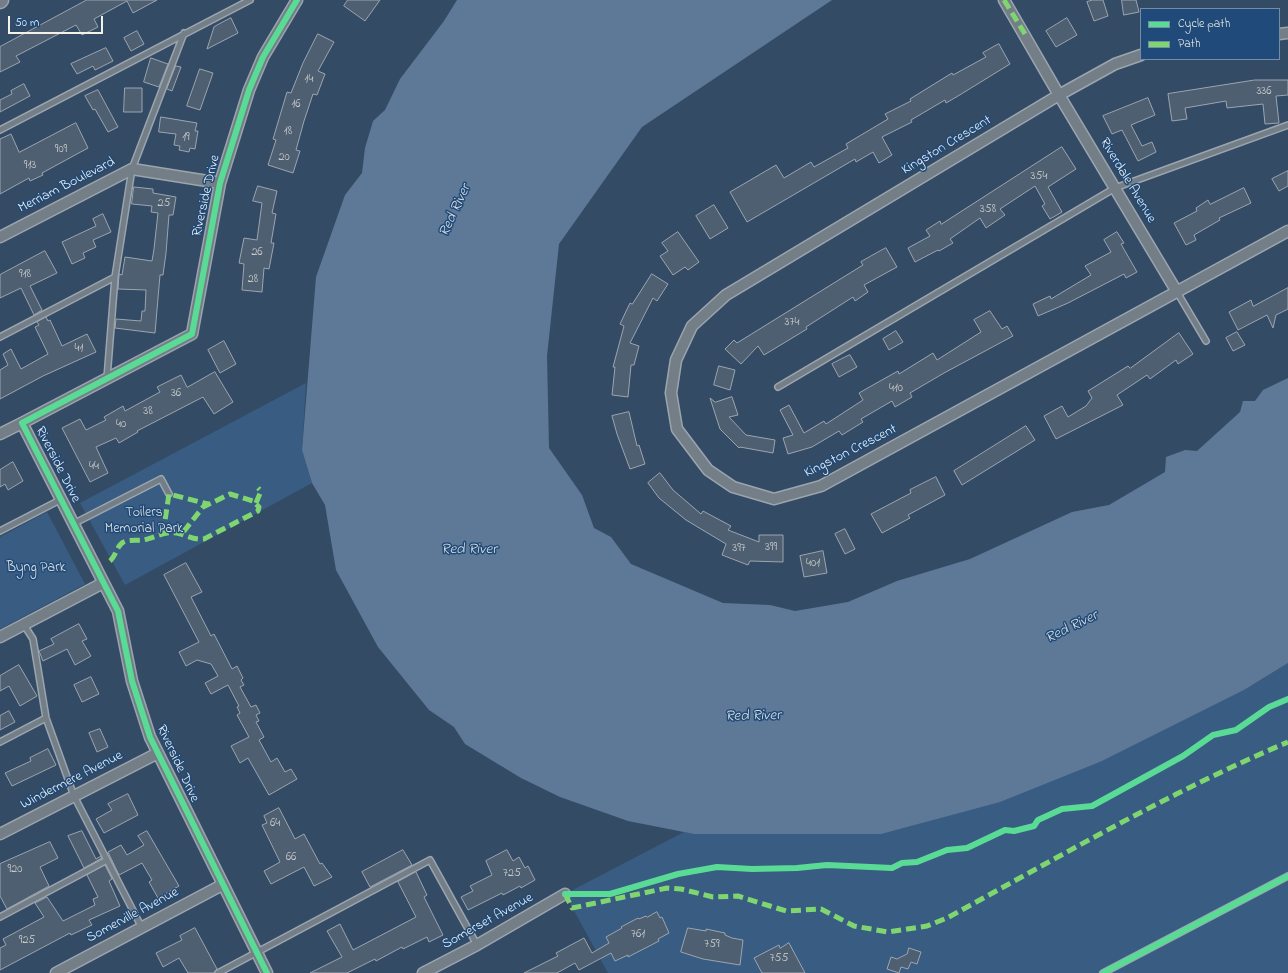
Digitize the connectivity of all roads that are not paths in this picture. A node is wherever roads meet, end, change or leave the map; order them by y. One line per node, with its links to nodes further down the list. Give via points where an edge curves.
1 (250, 0): 4 (lane)
2 (297, 0): 10 (street, Riverside Drive, via 263,57 249,90)
3 (1004, 0): 6 (street, Riverdale Avenue)
4 (184, 33): 8 (lane); 9 (lane)
5 (1140, 55): 6 (street, Kingston Crescent, via 1115,64)
6 (1059, 95): 11 (street, Riverdale Avenue); 15 (street, Kingston Crescent, via 726,295 692,326 676,360 671,393 677,429 708,470 733,487 774,499 812,490)
7 (1288, 125): 11 (lane)
8 (0, 130)
9 (132, 169): 10 (street, Merriam Boulevard); 13 (street, Merriam Boulevard); 14 (lane)
10 (220, 183): 18 (street, Riverside Drive, via 192,334)
11 (1115, 188): 15 (street, Riverdale Avenue); 19 (lane)
12 (1288, 231): 15 (street, Kingston Crescent)
13 (0, 237)
14 (115, 277): 16 (lane); 18 (lane)
15 (1177, 292): 17 (lane, Riverdale Avenue)
16 (0, 337)
17 (1206, 341)
18 (107, 378): 20 (street, Riverside Drive)
19 (778, 387)
20 (22, 423): 21 (street); 23 (street, Riverside Drive)
21 (0, 434)
22 (169, 494): 24 (lane, via 161,479)
23 (60, 500): 24 (street, Riverside Drive); 25 (lane)
24 (73, 524): 26 (street, Riverside Drive)
25 (0, 531)
26 (103, 583): 27 (street); 31 (street, Riverside Drive, via 118,612 132,681 150,737)
27 (24, 625): 28 (street); 29 (lane, via 33,639)
28 (0, 637)
29 (46, 718): 30 (lane); 32 (lane)
30 (0, 742)
31 (158, 753): 32 (street, Windermere Avenue); 36 (street, Riverside Drive)
32 (74, 796): 33 (street, Windermere Avenue); 34 (lane)
33 (0, 834)
34 (107, 860): 38 (lane); 39 (lane)
35 (1288, 876): 46 (lane)
36 (222, 885): 39 (street, Somerville Avenue); 41 (street, Riverside Drive)
37 (565, 894): 40 (street, Somerset Avenue)
38 (0, 917)
39 (142, 928): 42 (street, Somerville Avenue)
40 (477, 945): 41 (lane, via 430,860); 45 (street, Somerset Avenue)
41 (257, 952): 43 (lane); 44 (street, Riverside Drive)
42 (56, 973)
43 (218, 973)
44 (267, 973)
45 (423, 973)
46 (1103, 973)

